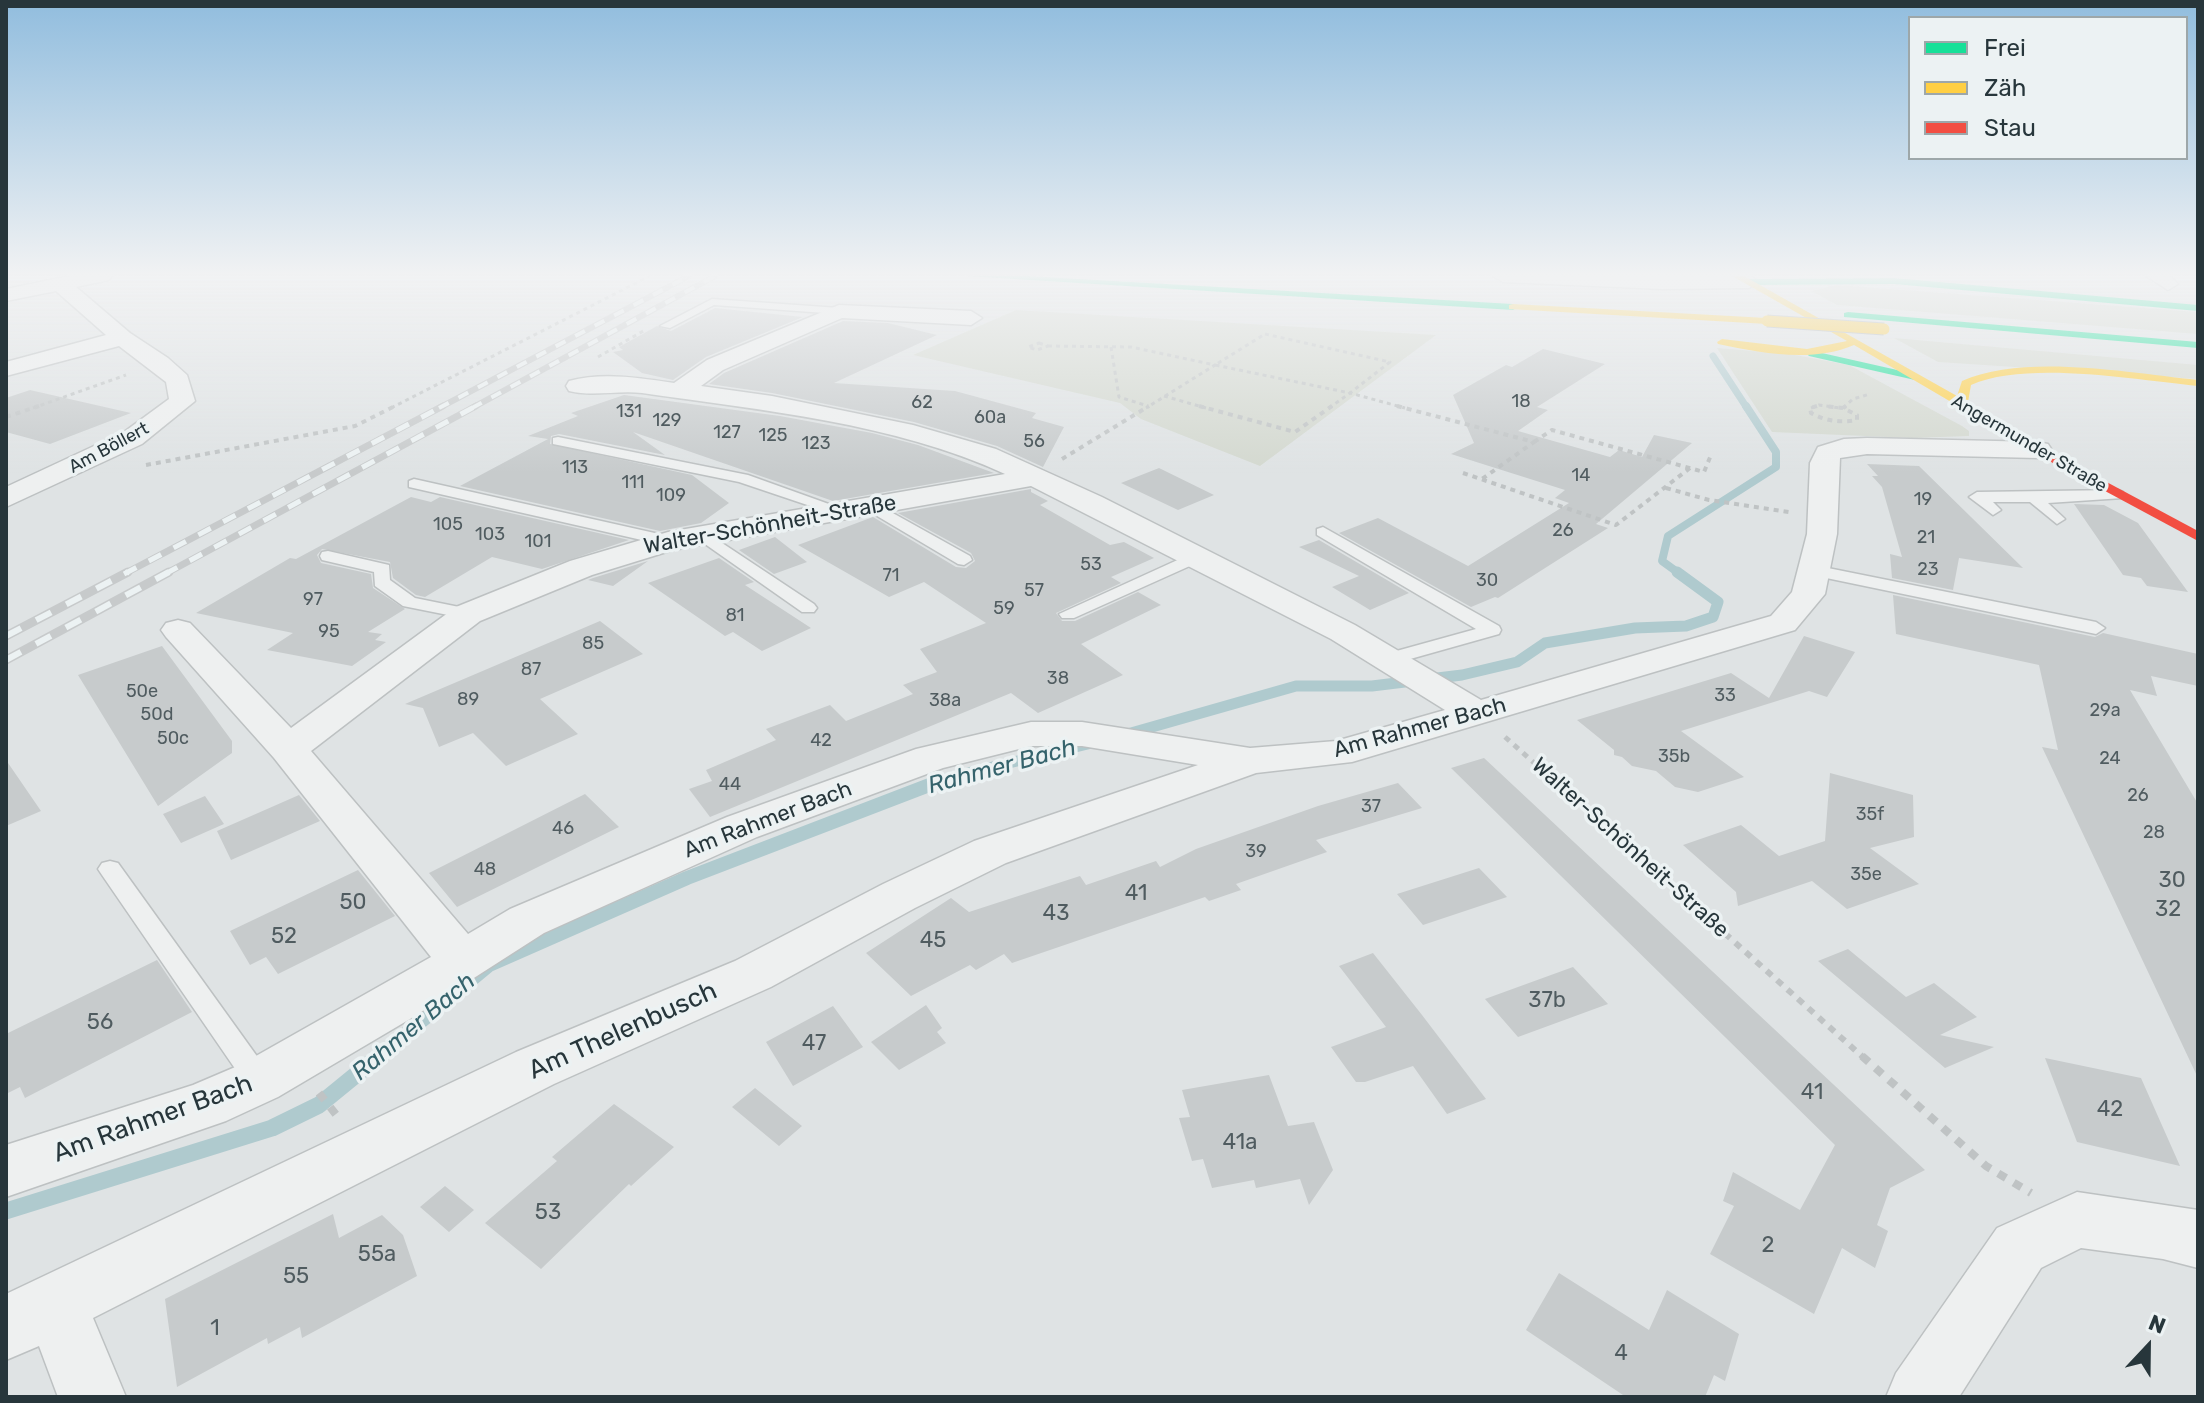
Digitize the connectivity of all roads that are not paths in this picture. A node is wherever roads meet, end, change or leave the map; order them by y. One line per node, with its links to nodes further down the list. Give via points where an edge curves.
1 (109, 341): 12 (street)
2 (127, 341): 24 (street, Am Böllert, via 178,380 182,401 133,438)
3 (769, 341): 17 (street, via 715,365)
4 (1722, 341): 8 (main road)
5 (1855, 341): 8 (main road, via 1849,348 1829,350); 13 (main road, Angermunder Straße)
6 (2029, 341): 10 (main road, bridge)
7 (2157, 341): 9 (main road)
8 (1755, 345): 13 (main road)
9 (2198, 345)
10 (2198, 356)
11 (1952, 367): 14 (main road)
12 (6, 369)
13 (1921, 371): 18 (main road, Angermunder Straße)
14 (2006, 371): 15 (main road); 18 (main road, via 1971,379 1963,387)
15 (2198, 383)
16 (578, 386): 17 (street)
17 (681, 389): 21 (street, via 913,433 986,455)
18 (1961, 405): 20 (main road, Angermunder Straße)
19 (558, 441): 26 (lane, via 743,478)
20 (2038, 450): 23 (main road, Angermunder Straße); 36 (street, Am Rahmer Bach, via 1844,447 1828,453 1822,534)
21 (1034, 477): 26 (street, Walter-Schönheit-Straße); 34 (street)
22 (414, 484): 32 (lane)
23 (2118, 495): 25 (lane); 31 (main road, Angermunder Straße)
24 (6, 498)
25 (2034, 498): 27 (lane, via 1977,497); 28 (lane)
26 (858, 510): 30 (street, Walter-Schönheit-Straße); 35 (lane)
27 (1993, 510)
28 (2057, 519)
29 (1323, 532): 42 (lane, via 1492,630)
30 (701, 534): 32 (street, Walter-Schönheit-Straße); 37 (lane)
31 (2198, 537)
32 (668, 541): 38 (street, Walter-Schönheit-Straße, via 581,568)
33 (328, 556): 38 (lane, via 383,569 381,582 409,602)
34 (1195, 557): 39 (lane); 42 (street)
35 (964, 560)
36 (1813, 570): 40 (lane); 43 (street, Am Rahmer Bach, via 1808,594 1783,623 1716,645)
37 (808, 608)
38 (468, 614): 44 (street)
39 (1068, 614)
40 (2096, 628)
41 (178, 630): 44 (street)
42 (1398, 664): 43 (street)
43 (1465, 706): 45 (street, Am Rahmer Bach, via 1338,753)
44 (288, 749): 47 (street)
45 (1250, 761): 47 (street, Am Rahmer Bach, via 1082,734 1031,734 916,764 742,827 527,921); 51 (street, Am Thelenbusch, via 990,852 753,974 535,1068)
46 (110, 869): 48 (lane)
47 (461, 960): 48 (street, Am Rahmer Bach)
48 (259, 1081): 49 (street, Am Rahmer Bach, via 207,1104)
49 (6, 1171)
50 (2198, 1239): 53 (street, via 2077,1220 2019,1248)
51 (31, 1317): 52 (street)
52 (92, 1397)
53 (1920, 1397)

